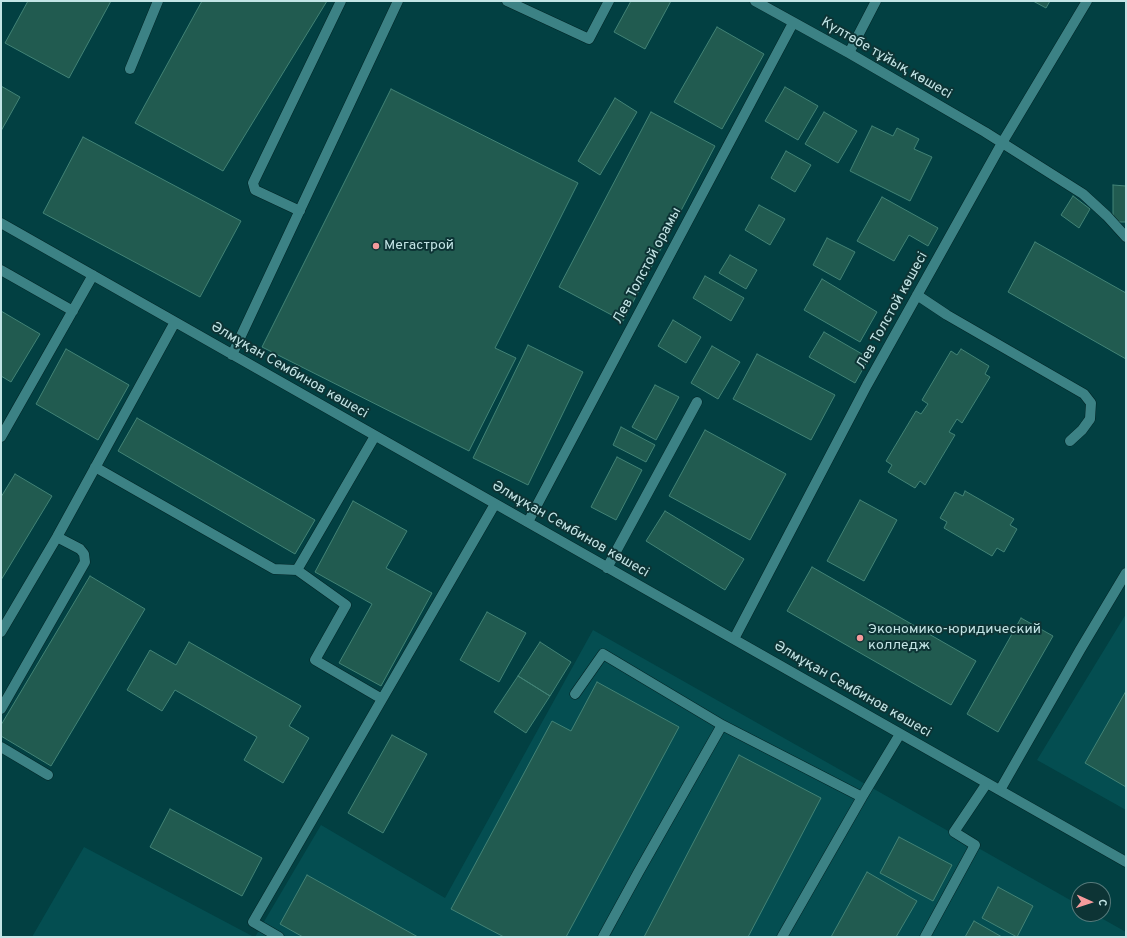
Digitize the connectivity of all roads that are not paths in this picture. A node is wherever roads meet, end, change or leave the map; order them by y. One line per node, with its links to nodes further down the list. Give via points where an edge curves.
1 (158, 1): 11 (street)
2 (341, 1): 13 (street, via 252,183 255,190)
3 (398, 1): 13 (street)
4 (507, 1): 5 (street, via 589,40)
5 (609, 1)
6 (754, 1): 9 (street, Күлтөбе тұйық көшесі)
7 (876, 1): 10 (street)
8 (1086, 1): 12 (street, Лев Толстой көшесі)
9 (793, 23): 10 (street, Күлтөбе тұйық көшесі); 28 (street, Лев Толстой орамы)
10 (849, 53): 12 (street, Күлтөбе тұйық көшесі)
11 (130, 69)
12 (1002, 143): 15 (street, Күлтөбе тұйық көшесі, via 1083,194); 18 (street, Лев Толстой көшесі)
13 (300, 211): 21 (street)
14 (1, 223): 17 (street, Әлмұқан Сембинов көшесі)
15 (1126, 238)
16 (1, 270): 19 (street)
17 (93, 275): 19 (street); 20 (street, Әлмұқан Сембинов көшесі)
18 (917, 295): 25 (street, via 1084,394 1091,403 1090,419); 34 (street, Лев Толстой көшесі)
19 (73, 311): 24 (street)
20 (175, 322): 21 (street, Әлмұқан Сембинов көшесі); 26 (street)
21 (232, 355): 23 (street, Әлмұқан Сембинов көшесі)
22 (697, 402): 30 (street)
23 (375, 436): 27 (street, Әлмұқан Сембинов көшесі); 31 (street)
24 (1, 437)
25 (1070, 441)
26 (95, 467): 29 (street); 31 (street, via 274,570)
27 (495, 504): 28 (street, Әлмұқан Сембинов көшесі); 36 (street)
28 (528, 522): 30 (street, Әлмұқан Сембинов көшесі)
29 (57, 537): 33 (street); 37 (street, via 80,549 85,562)
30 (607, 568): 34 (street, Әлмұқан Сембинов көшесі)
31 (297, 570): 36 (street, via 346,605 315,660)
32 (1126, 573): 43 (street)
33 (1, 632)
34 (734, 639): 39 (street, Әлмұқан Сембинов көшесі)
35 (575, 694): 38 (street, via 602,654)
36 (382, 699): 46 (street, via 253,922)
37 (1, 709)
38 (722, 725): 44 (street); 47 (street)
39 (900, 734): 42 (street, Әлмұқан Сембинов көшесі); 44 (street)
40 (1, 747): 41 (street)
41 (48, 774)
42 (987, 783): 43 (street, Әлмұқан Сембинов көшесі); 49 (street, via 954,832 975,845)
43 (1000, 790): 45 (street, Әлмұқан Сембинов көшесі)
44 (862, 797): 48 (street)
45 (1126, 862)
46 (279, 937)
47 (603, 937)
48 (782, 937)
49 (925, 937)

